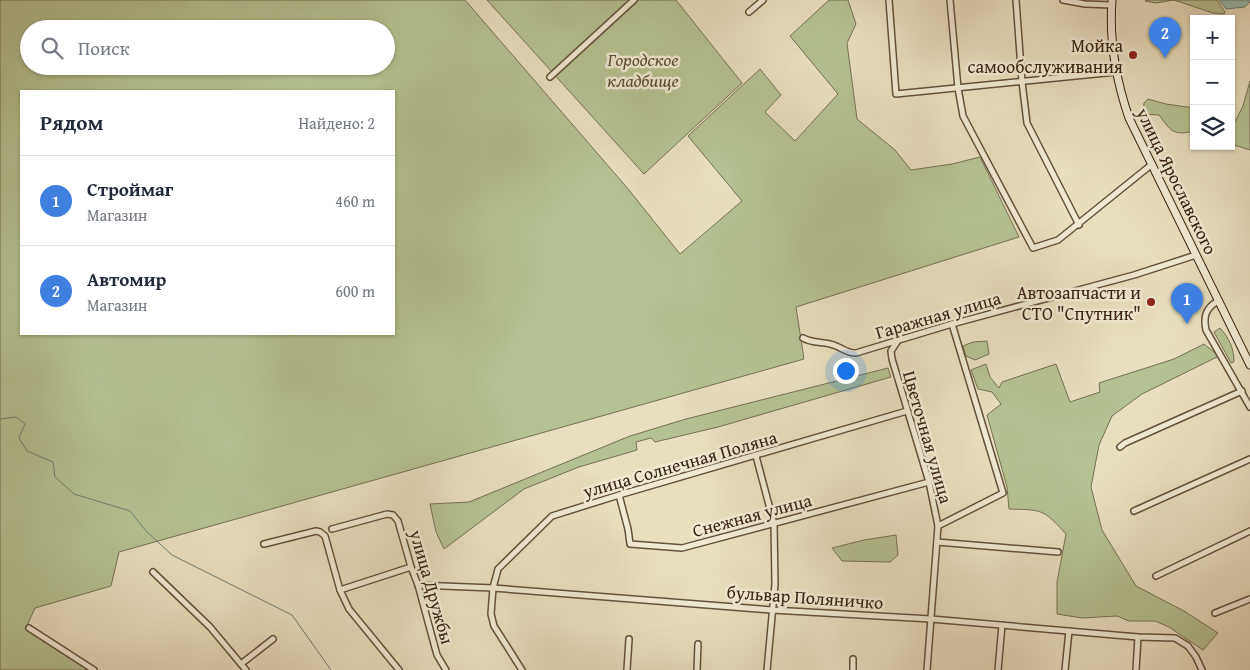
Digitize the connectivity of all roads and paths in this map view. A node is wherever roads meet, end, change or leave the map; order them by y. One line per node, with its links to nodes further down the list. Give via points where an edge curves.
1 (634, 0): 12 (street)
2 (763, 0): 10 (street)
3 (889, 0): 14 (street, via 896,94)
4 (950, 0): 14 (street)
5 (1016, 0): 13 (street)
6 (1063, 0): 9 (street)
7 (1078, 0): 9 (street)
8 (1112, 3): 9 (street); 11 (street, улица Ярославского)
9 (1085, 4)
10 (748, 12)
11 (1116, 72): 13 (street); 15 (street, улица Ярославского, via 1129,118)
12 (550, 77)
13 (1022, 82): 14 (street); 16 (street, via 1027,123)
14 (958, 88): 16 (street, via 963,116 1033,248 1058,240)
15 (1151, 165): 16 (street); 17 (street, улица Ярославского)
16 (1079, 225)
17 (1196, 255): 18 (street, улица Ярославского); 19 (street, Гаражная улица)
18 (1218, 301): 22 (street, улица Ярославского); 23 (street, via 1209,306 1205,314 1206,330)
19 (952, 324): 21 (street, Гаражная улица); 33 (street, via 1004,493)
20 (803, 338): 21 (street, Гаражная улица, via 835,345 848,353)
21 (898, 342): 25 (street, Цветочная улица, via 891,351)
22 (1250, 365)
23 (1242, 392): 24 (street); 26 (street)
24 (1250, 407)
25 (907, 411): 27 (street, улица Солнечная Поляна); 29 (street, Цветочная улица)
26 (1120, 447)
27 (756, 456): 30 (street, улица Солнечная Поляна); 32 (street)
28 (1250, 459): 31 (street)
29 (929, 482): 32 (street, Снежная улица); 33 (street, Цветочная улица)
30 (619, 495): 32 (street, Снежная улица, via 630,544 682,548); 43 (street, улица Солнечная Поляна, via 552,516 498,569)
31 (1134, 511)
32 (774, 524): 46 (street)
33 (938, 526): 36 (street, Цветочная улица)
34 (332, 529): 39 (street, улица Дружбы, via 393,515 398,521)
35 (1250, 531): 41 (street)
36 (937, 542): 38 (street); 48 (street, Цветочная улица)
37 (264, 544): 44 (street, via 320,532 325,536)
38 (1058, 552)
39 (411, 566): 42 (street, улица Дружбы); 44 (street)
40 (153, 572): 57 (street, via 210,627)
41 (1156, 576)
42 (418, 585): 43 (street, бульвар Поляничко); 61 (street, улица Дружбы, via 437,654)
43 (493, 588): 46 (street, бульвар Поляничко); 62 (street, улица Солнечная Поляна, via 491,614 494,626)
44 (340, 590): 60 (street, via 349,609)
45 (1250, 599): 47 (street)
46 (772, 610): 48 (street, бульвар Поляничко); 65 (street)
47 (1216, 613)
48 (930, 619): 49 (street, бульвар Поляничко); 67 (street, Цветочная улица)
49 (1002, 625): 51 (street, бульвар Поляничко); 68 (street)
50 (29, 628): 58 (street)
51 (1069, 630): 52 (street, бульвар Поляничко); 69 (street)
52 (1138, 637): 70 (street); 71 (street, бульвар Поляничко, via 1175,638 1188,646)
53 (273, 639): 57 (street)
54 (629, 639): 63 (street)
55 (698, 644): 64 (street)
56 (853, 659): 66 (street)
57 (241, 664): 59 (street)
58 (94, 670)
59 (246, 670)
60 (399, 670)
61 (446, 670)
62 (522, 670)
63 (627, 670)
64 (697, 670)
65 (767, 670)
66 (852, 670)
67 (927, 670)
68 (998, 670)
69 (1065, 670)
70 (1136, 670)
71 (1202, 670)

